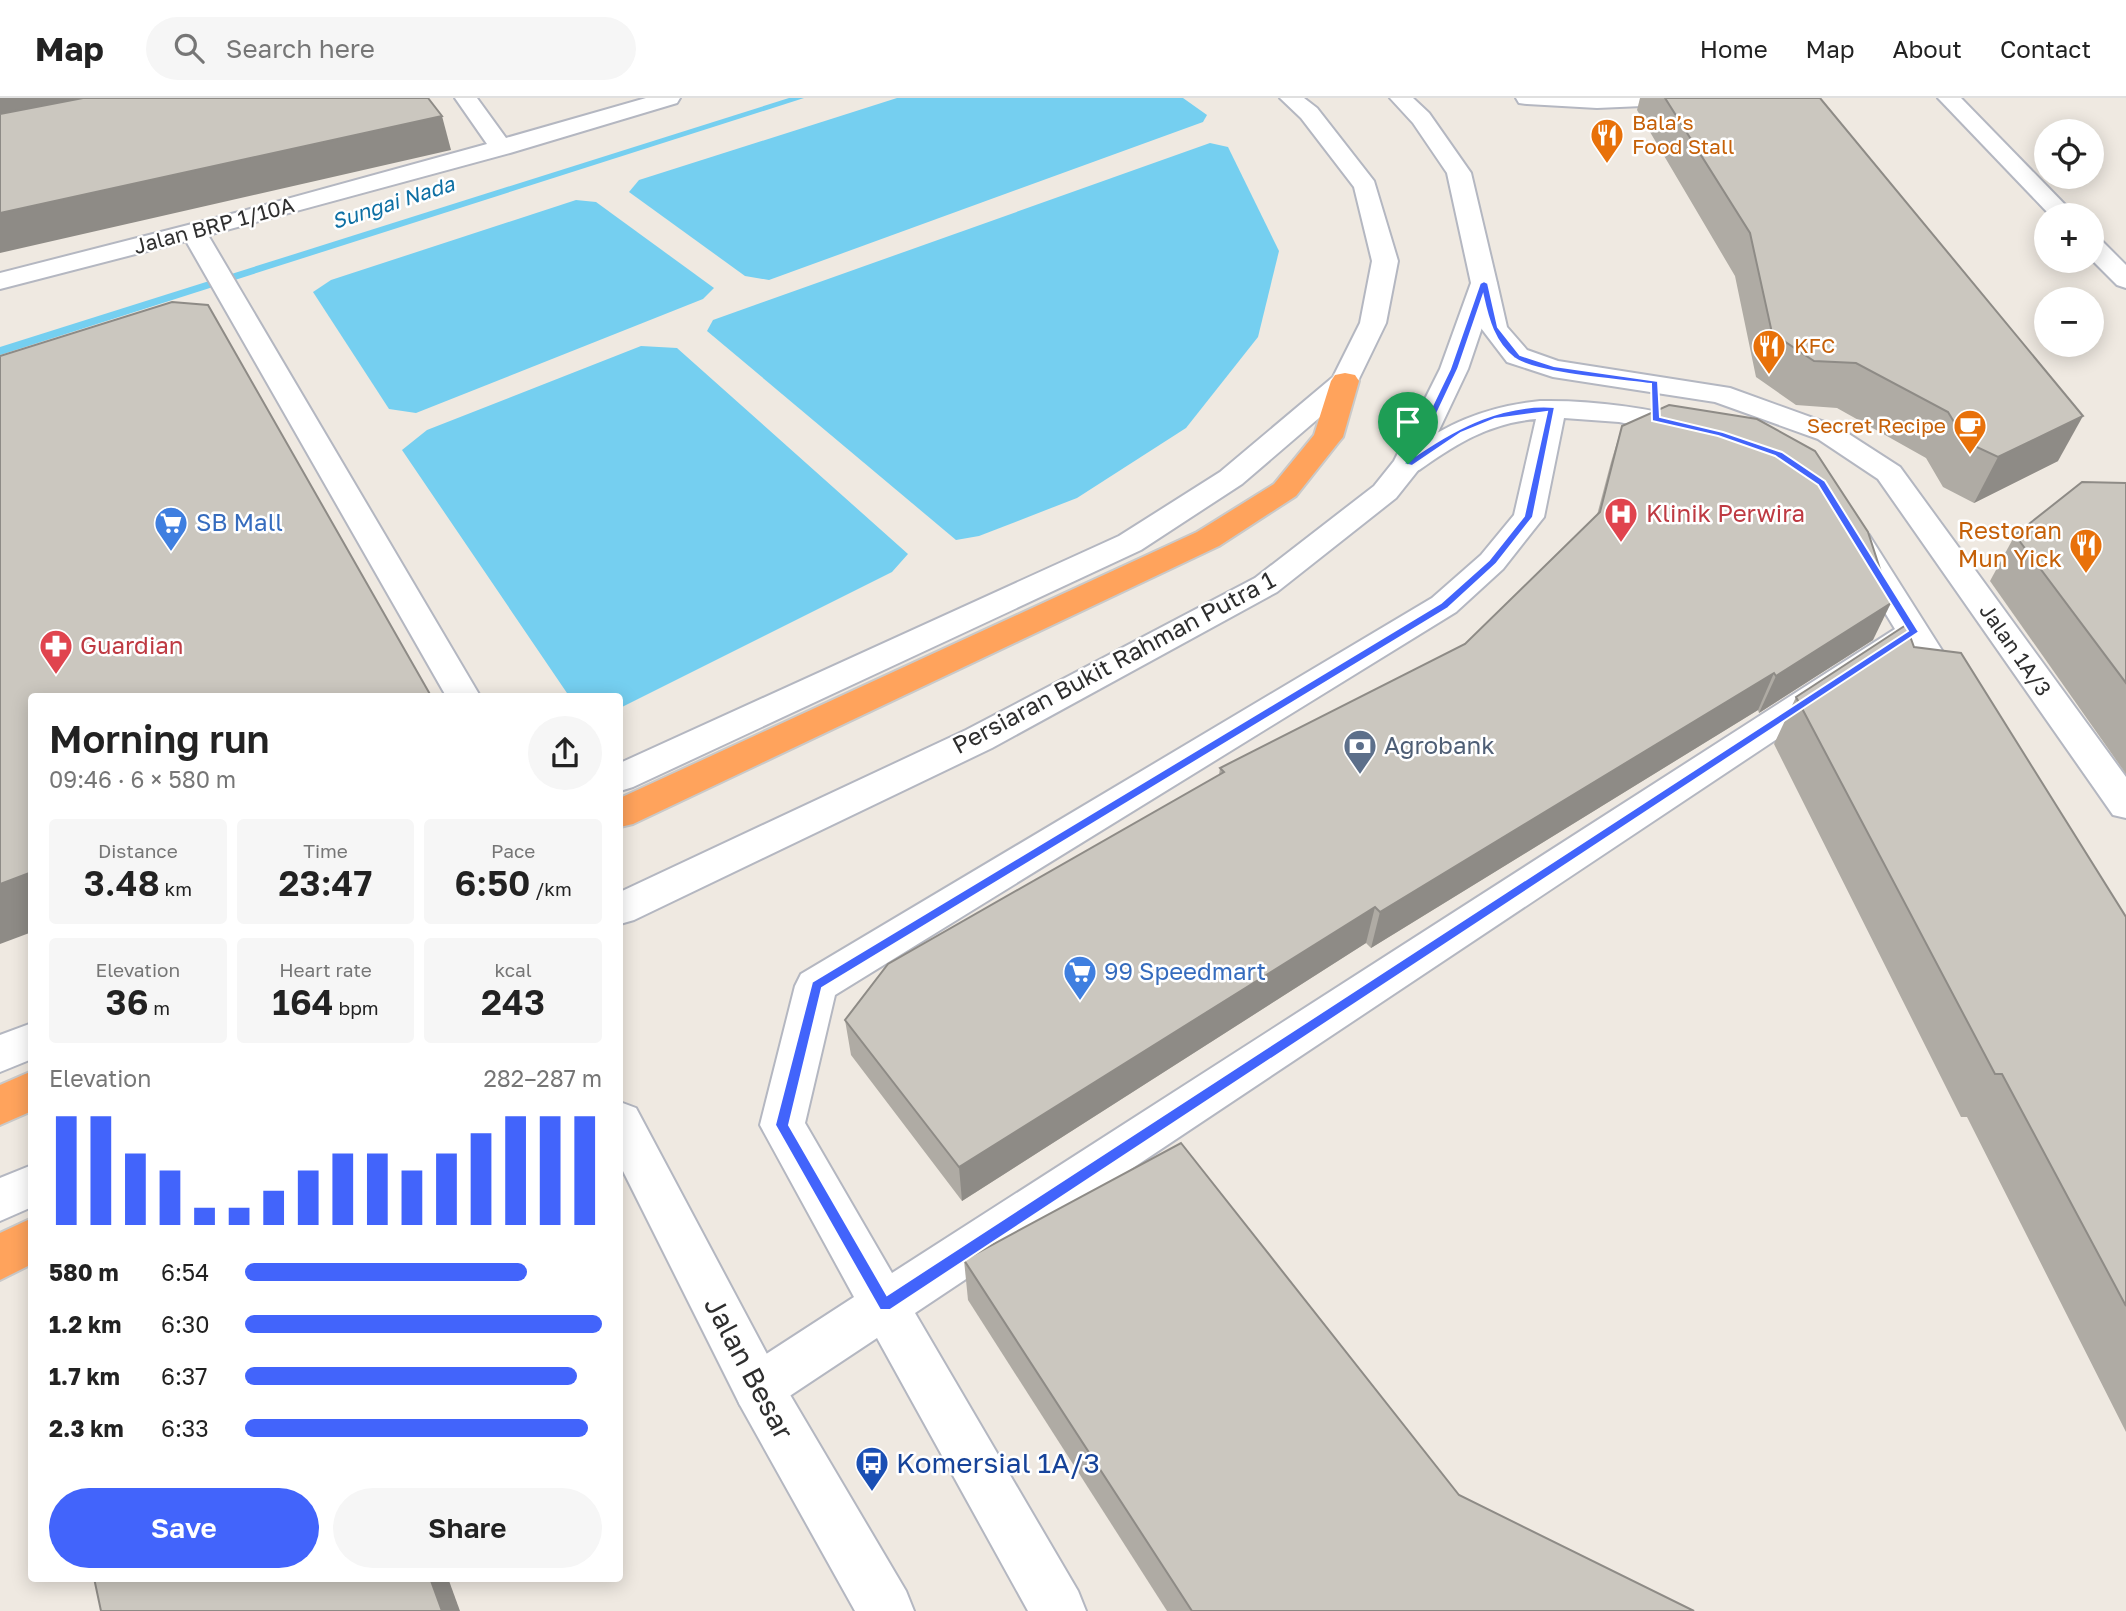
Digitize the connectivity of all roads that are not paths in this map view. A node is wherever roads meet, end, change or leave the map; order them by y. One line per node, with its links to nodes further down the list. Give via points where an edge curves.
1 (466, 98): 8 (street)
2 (669, 98): 8 (street, Jalan BRP 1/10A)
3 (1291, 98): 15 (street, via 1309,113 1366,186 1385,261 1373,323)
4 (1401, 98): 14 (street, via 1421,118 1459,173)
5 (1688, 98): 7 (street)
6 (1949, 98): 9 (street)
7 (1529, 99)
8 (502, 148): 10 (street, Jalan BRP 1/10A)
9 (2051, 203)
10 (194, 233): 13 (street, Jalan BRP 1/10A); 24 (street)
11 (2104, 257): 12 (street)
12 (2126, 280)
13 (0, 281)
14 (1484, 283): 16 (street, Jalan 1A/3, via 1494,328 1517,356 1553,369); 20 (street, Persiaran Bukit Rahman Putra 1, via 1454,369)
15 (1345, 381): 25 (street, via 1231,478 1130,543); 27 (highway, via 1328,437 1286,490 1208,540)
16 (1655, 383): 18 (street); 26 (street, Jalan 1A/3, via 1720,394 1771,411 1828,433 1889,473)
17 (1552, 409): 18 (street); 20 (street, via 1493,417 1458,431); 38 (street, via 1529,517 1492,562 1444,606 816,986 782,1125)
18 (1655, 419): 19 (street)
19 (1720, 434)
20 (1408, 464): 28 (street, Persiaran Bukit Rahman Putra 1, via 1385,492 1266,585 979,739)
21 (1843, 517): 22 (street)
22 (1914, 632): 23 (street); 38 (street)
23 (1943, 679)
24 (461, 693)
25 (623, 777)
26 (2126, 805)
27 (623, 813)
28 (623, 908)
29 (28, 1043): 30 (street)
30 (0, 1054)
31 (28, 1091): 32 (highway)
32 (0, 1106)
33 (623, 1127): 39 (street, Jalan Besar)
34 (28, 1187): 35 (street)
35 (0, 1200)
36 (28, 1241): 37 (highway)
37 (0, 1258)
38 (885, 1305): 39 (street); 41 (street)
39 (758, 1388): 40 (street, Jalan Besar)
40 (886, 1611)
41 (1058, 1611)

